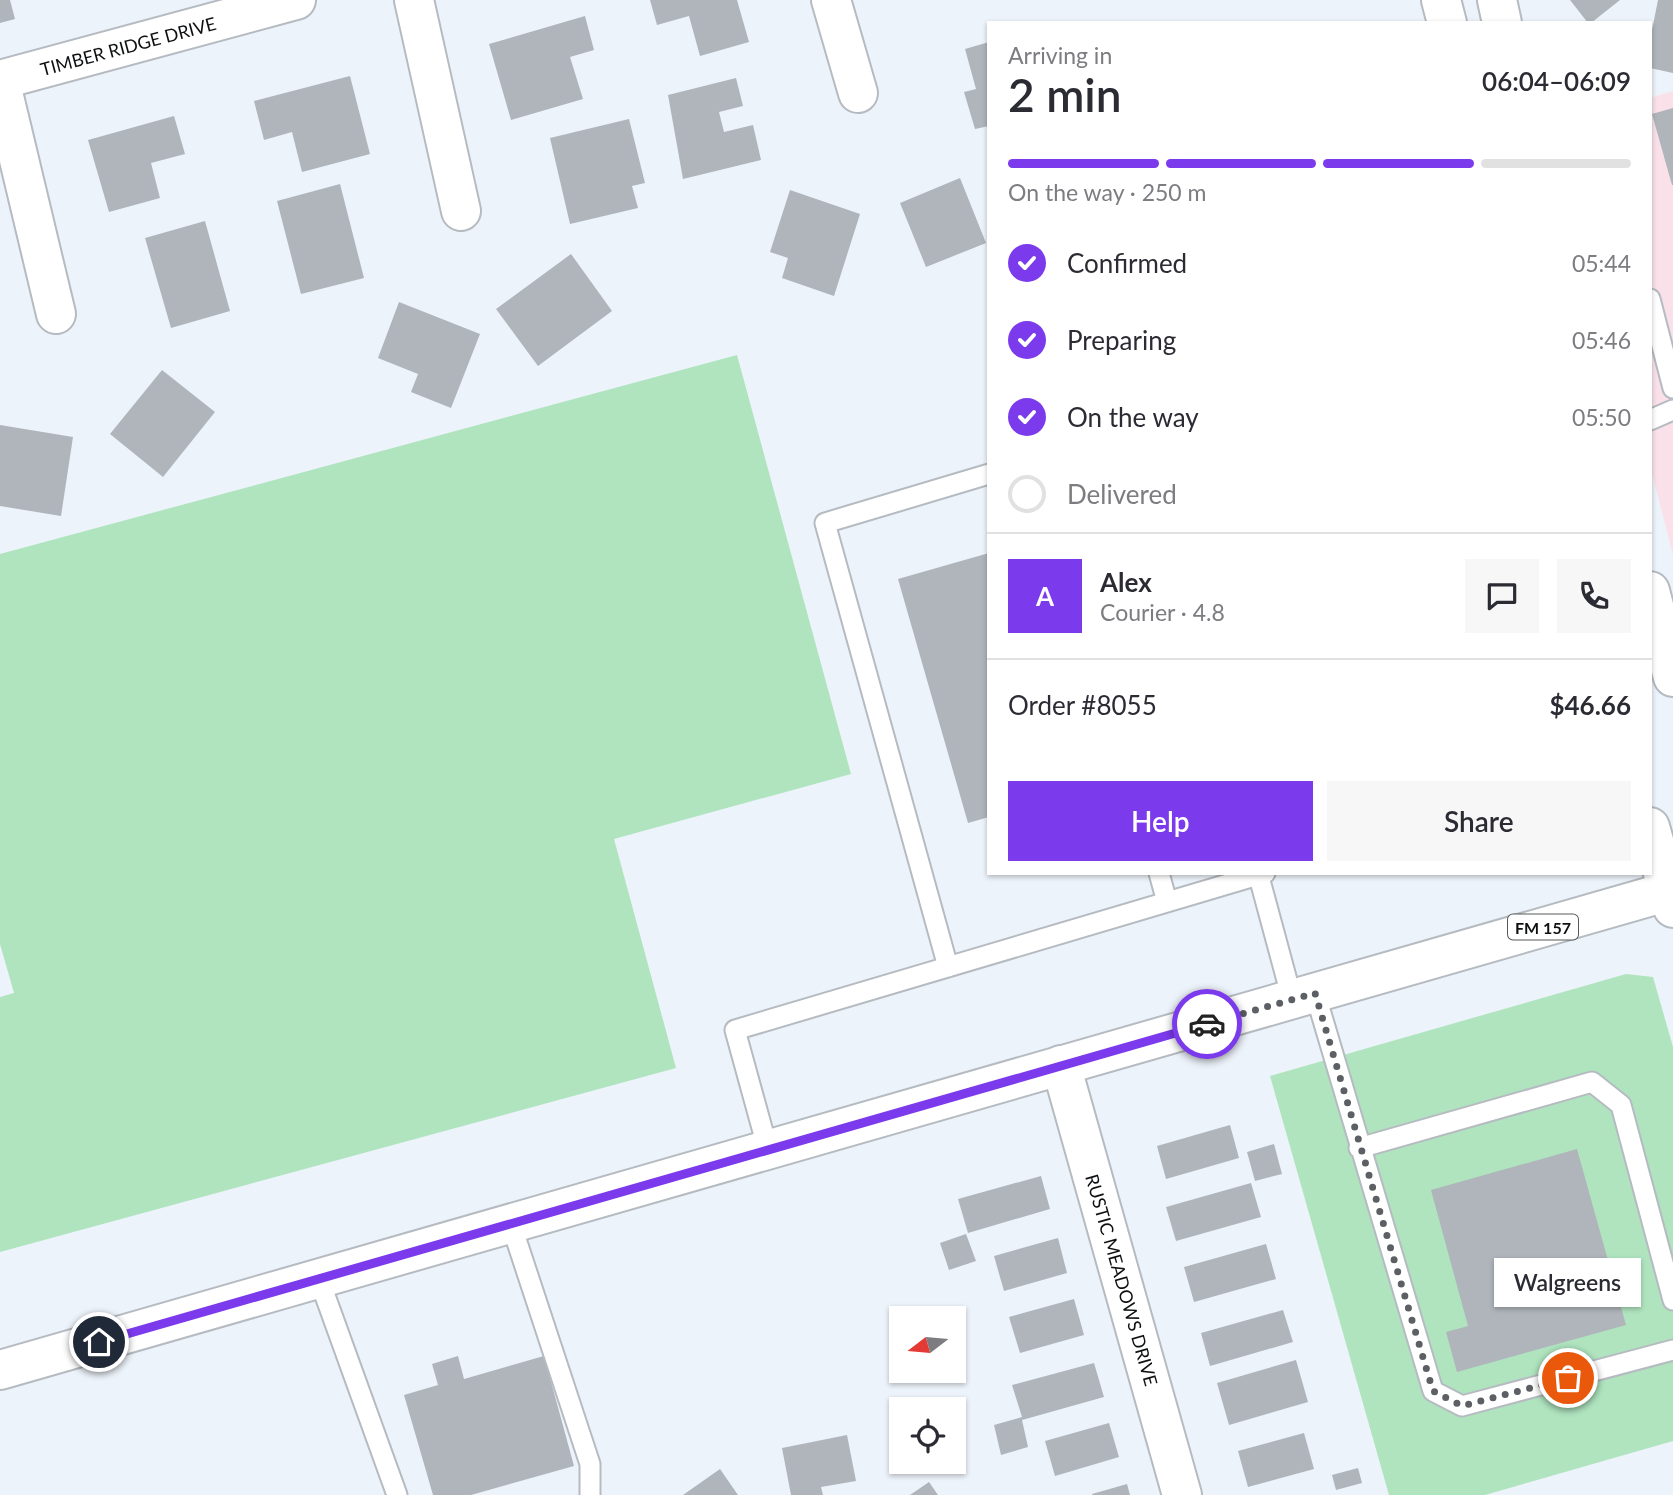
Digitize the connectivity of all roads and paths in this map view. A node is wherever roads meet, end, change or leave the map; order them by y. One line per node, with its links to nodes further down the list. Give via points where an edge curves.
1 (296, 0): 8 (main road, TIMBER RIDGE DRIVE)
2 (414, 0): 10 (main road)
3 (831, 0): 9 (main road)
4 (1441, 0): 6 (main road)
5 (1497, 0): 7 (main road)
6 (1446, 21)
7 (1502, 21)
8 (0, 80): 11 (main road)
9 (858, 93)
10 (461, 211)
11 (56, 314)
12 (1653, 323): 13 (lane)
13 (1673, 388)
14 (1673, 410): 15 (lane)
15 (1652, 419)
16 (987, 475): 25 (lane, via 825,523)
17 (1660, 610): 18 (main road)
18 (1673, 677)
19 (1652, 834): 23 (main road)
20 (1160, 875): 24 (lane)
21 (1258, 875): 24 (lane)
22 (1261, 875): 26 (lane)
23 (1671, 896): 26 (main road, FM 157)
24 (1167, 902): 25 (lane)
25 (948, 967): 29 (lane, via 736,1030)
26 (1304, 996): 27 (main road, FM 157); 28 (lane)
27 (1061, 1066): 29 (main road, FM 157); 37 (main road, RUSTIC MEADOWS DRIVE)
28 (1359, 1148): 32 (lane, via 1592,1082 1621,1105); 33 (lane, via 1433,1391 1462,1406)
29 (768, 1150): 30 (main road, FM 157)
30 (511, 1224): 31 (main road, FM 157); 36 (lane, via 590,1464)
31 (318, 1279): 34 (main road, FM 157); 35 (lane)
32 (1673, 1300)
33 (1673, 1350)
34 (0, 1370)
35 (397, 1495)
36 (590, 1495)
37 (1182, 1495)

